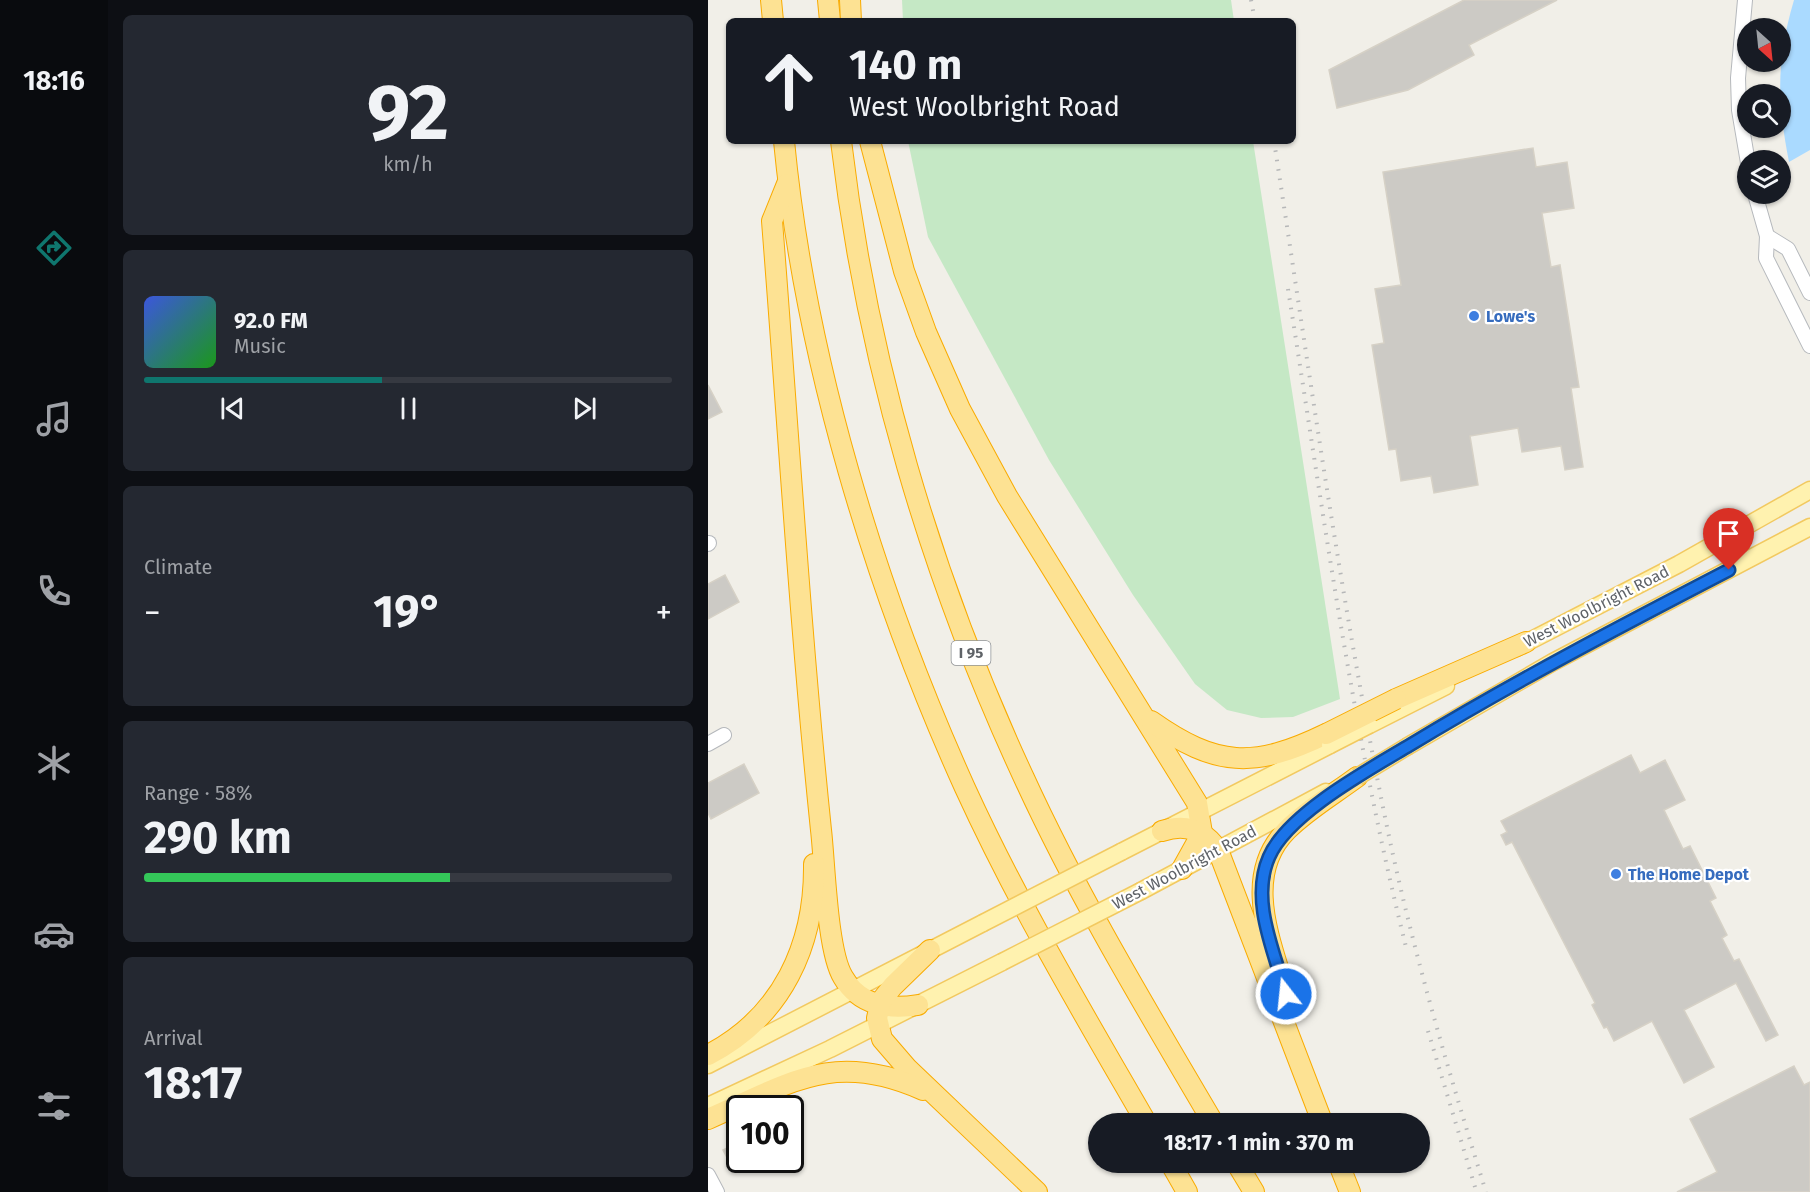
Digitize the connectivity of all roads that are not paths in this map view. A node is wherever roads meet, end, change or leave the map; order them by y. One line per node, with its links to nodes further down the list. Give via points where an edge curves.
1 (771, 0): 5 (highway)
2 (828, 0): 6 (highway)
3 (850, 0): 7 (highway)
4 (1745, 0): 11 (street, via 1738,78)
5 (773, 18)
6 (830, 18)
7 (851, 18)
8 (784, 144): 12 (highway)
9 (841, 144): 43 (highway, I 95, via 860,263 892,407 929,536 971,654 1014,758 1063,860)
10 (871, 144): 20 (highway, via 904,271 960,409 1007,496)
11 (1746, 150)
12 (788, 181): 26 (highway, via 772,221); 42 (highway, via 811,317 832,403 868,534 913,662 965,788 1005,870)
13 (1758, 204): 14 (street)
14 (1767, 236): 15 (street, via 1788,249); 16 (street, via 1766,258)
15 (1810, 293)
16 (1810, 346)
17 (1810, 490): 19 (main road, West Woolbright Road, via 1689,559)
18 (1810, 527): 24 (main road, West Woolbright Road, bridge, via 1553,662)
19 (1526, 642): 22 (highway, bridge)
20 (1143, 716): 22 (highway, via 1193,747 1230,758 1281,754); 27 (highway)
21 (724, 735): 23 (street)
22 (1328, 740): 27 (main road)
23 (708, 744)
24 (1357, 777): 25 (highway)
25 (1336, 790): 30 (main road, West Woolbright Road); 39 (highway, via 1282,835 1262,878 1265,921)
26 (819, 808): 33 (highway, via 836,959); 37 (highway, via 810,921 794,968 751,1025)
27 (1200, 812): 28 (main road); 29 (highway)
28 (1162, 831): 29 (highway, via 1181,827); 32 (main road, bridge)
29 (1202, 833): 30 (highway); 31 (highway)
30 (1218, 850): 31 (main road, West Woolbright Road); 39 (highway)
31 (1182, 869): 34 (main road, West Woolbright Road, bridge)
32 (930, 950): 33 (main road); 35 (highway, via 893,986)
33 (853, 990): 35 (highway); 38 (main road)
34 (918, 1005): 35 (highway); 36 (main road, West Woolbright Road)
35 (880, 1006): 36 (highway)
36 (877, 1026): 40 (highway, via 891,1052); 41 (main road, West Woolbright Road)
37 (708, 1055)
38 (708, 1065)
39 (1306, 1078): 44 (highway)
40 (935, 1096): 45 (highway, via 878,1074 829,1071 800,1079); 51 (highway)
41 (708, 1106)
42 (1141, 1113)
43 (1208, 1113)
44 (1319, 1113)
45 (708, 1119)
46 (1176, 1173): 52 (highway)
47 (1243, 1173): 53 (highway)
48 (1342, 1173): 54 (highway)
49 (708, 1175): 50 (street)
50 (717, 1192)
51 (1037, 1192)
52 (1187, 1192)
53 (1254, 1192)
54 (1350, 1192)

